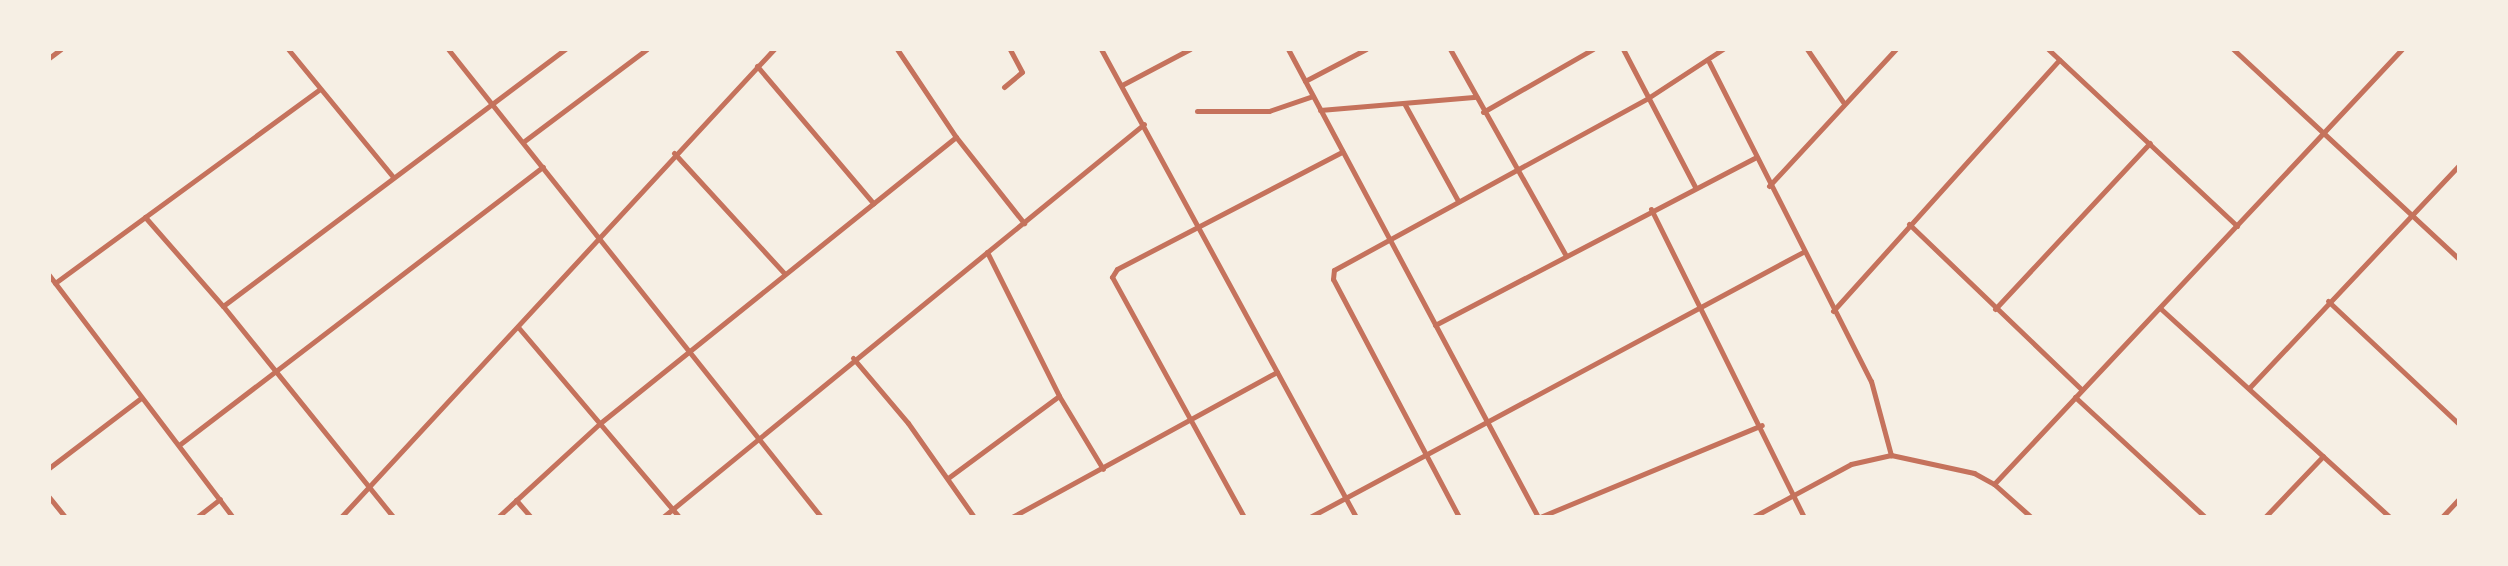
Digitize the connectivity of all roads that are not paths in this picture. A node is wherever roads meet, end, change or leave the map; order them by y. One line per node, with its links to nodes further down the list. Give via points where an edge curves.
1 (61, 49): 22 (street)
2 (288, 49): 29 (street)
3 (448, 49): 33 (street)
4 (565, 49): 33 (street)
5 (647, 49): 42 (street)
6 (774, 49): 25 (street)
7 (897, 49): 41 (street)
8 (1010, 49): 28 (street, via 1022,72)
9 (1101, 49): 27 (street)
10 (1189, 49): 27 (street)
11 (1288, 49): 26 (street)
12 (1366, 49): 26 (street)
13 (1450, 49): 31 (street)
14 (1593, 49): 38 (street)
15 (1623, 49): 32 (street)
16 (1723, 49): 24 (street)
17 (1807, 49): 34 (street)
18 (1896, 49): 34 (street)
19 (2048, 49): 23 (street)
20 (2233, 49): 40 (street)
21 (2402, 49): 40 (street)
22 (49, 58)
23 (2059, 60): 43 (street); 59 (street)
24 (1709, 62): 32 (street); 46 (street)
25 (757, 66): 45 (street); 54 (street)
26 (1305, 81): 30 (street)
27 (1122, 85): 39 (street)
28 (1004, 87)
29 (320, 89): 50 (street); 57 (street)
30 (1313, 96): 36 (street); 37 (street, via 1262,112)
31 (1476, 97): 35 (street); 38 (street)
32 (1648, 99): 49 (street); 52 (street)
33 (491, 102): 42 (street); 50 (street)
34 (1843, 102): 51 (street)
35 (1404, 103): 36 (street); 53 (street)
36 (1320, 110): 44 (street)
37 (1197, 111)
38 (1483, 112): 49 (street)
39 (1144, 124): 58 (street); 60 (street)
40 (2323, 134): 56 (street); 61 (street)
41 (956, 137): 54 (street); 58 (street)
42 (523, 142): 48 (street)
43 (2150, 144): 61 (street); 75 (street)
44 (1342, 152): 60 (street); 63 (street)
45 (674, 153): 62 (street); 68 (street)
46 (1755, 158): 51 (street); 52 (street)
47 (2459, 165): 56 (street)
48 (543, 167): 62 (street); 81 (street)
49 (1517, 170): 53 (street); 66 (street)
50 (393, 177): 73 (street)
51 (1769, 186): 65 (street)
52 (1695, 187): 55 (street)
53 (1458, 201): 63 (street)
54 (873, 203): 68 (street)
55 (1651, 209): 66 (street); 72 (street)
56 (2412, 215): 67 (street); 71 (street)
57 (145, 217): 70 (street); 73 (street)
58 (1024, 223): 64 (street)
59 (1909, 224): 75 (street); 76 (street)
60 (1199, 225): 82 (street); 88 (street, via 1117,269 1112,276)
61 (2237, 226): 74 (street)
62 (597, 236): 78 (street); 79 (street)
63 (1388, 238): 77 (street); 95 (street, via 1338,266 1333,279)
64 (987, 252): 80 (street); 85 (street)
65 (1803, 252): 72 (street); 76 (street)
66 (1565, 254): 77 (street)
67 (2459, 259)
68 (785, 274): 79 (street)
69 (49, 275): 70 (street)
70 (55, 283): 87 (street)
71 (2328, 301): 83 (street); 91 (street)
72 (1701, 303): 89 (street); 92 (street)
73 (223, 306): 81 (street)
74 (2160, 308): 83 (street); 84 (street)
75 (1995, 309): 84 (street)
76 (1833, 311): 96 (street, via 1871,381)
77 (1435, 325): 89 (street)
78 (518, 327): 90 (street); 102 (street)
79 (686, 352): 90 (street); 93 (street)
80 (853, 358): 93 (street); 100 (street)
81 (274, 371): 94 (street); 102 (street)
82 (1277, 372): 88 (street); 106 (street)
83 (2250, 387): 97 (street)
84 (2081, 389): 86 (street)
85 (1059, 396): 99 (street); 100 (street)
86 (2075, 397): 101 (street); 130 (street)
87 (141, 398): 94 (street); 98 (street)
88 (1190, 418): 99 (street); 122 (street)
89 (1487, 423): 95 (street); 126 (street)
90 (599, 424): 108 (street); 109 (street)
91 (2459, 424)
92 (1762, 425): 103 (street); 126 (street)
93 (758, 441): 109 (street); 119 (street)
94 (179, 445): 105 (street)
95 (1427, 454): 106 (street); 125 (street)
96 (1891, 455): 101 (street, via 1955,467); 103 (street, via 1851,464)
97 (2323, 456): 131 (street); 132 (street)
98 (49, 468)
99 (1103, 468): 121 (street)
100 (947, 478): 120 (street)
101 (1994, 484): 129 (street)
102 (370, 488): 113 (street); 114 (street)
103 (1794, 495): 127 (street); 128 (street)
104 (49, 497): 110 (street)
105 (220, 499): 111 (street); 112 (street)
106 (1346, 499): 123 (street); 124 (street)
107 (2459, 499): 133 (street)
108 (516, 500): 115 (street); 116 (street)
109 (672, 510): 117 (street); 118 (street)
110 (65, 517)
111 (197, 517)
112 (233, 517)
113 (341, 517)
114 (393, 517)
115 (498, 517)
116 (531, 517)
117 (663, 517)
118 (679, 517)
119 (821, 517)
120 (974, 517)
121 (1012, 517)
122 (1244, 517)
123 (1310, 517)
124 (1356, 517)
125 (1459, 517)
126 (1539, 517)
127 (1753, 517)
128 (1804, 517)
129 (2031, 517)
130 (2205, 517)
131 (2265, 517)
132 (2390, 517)
133 (2442, 517)

